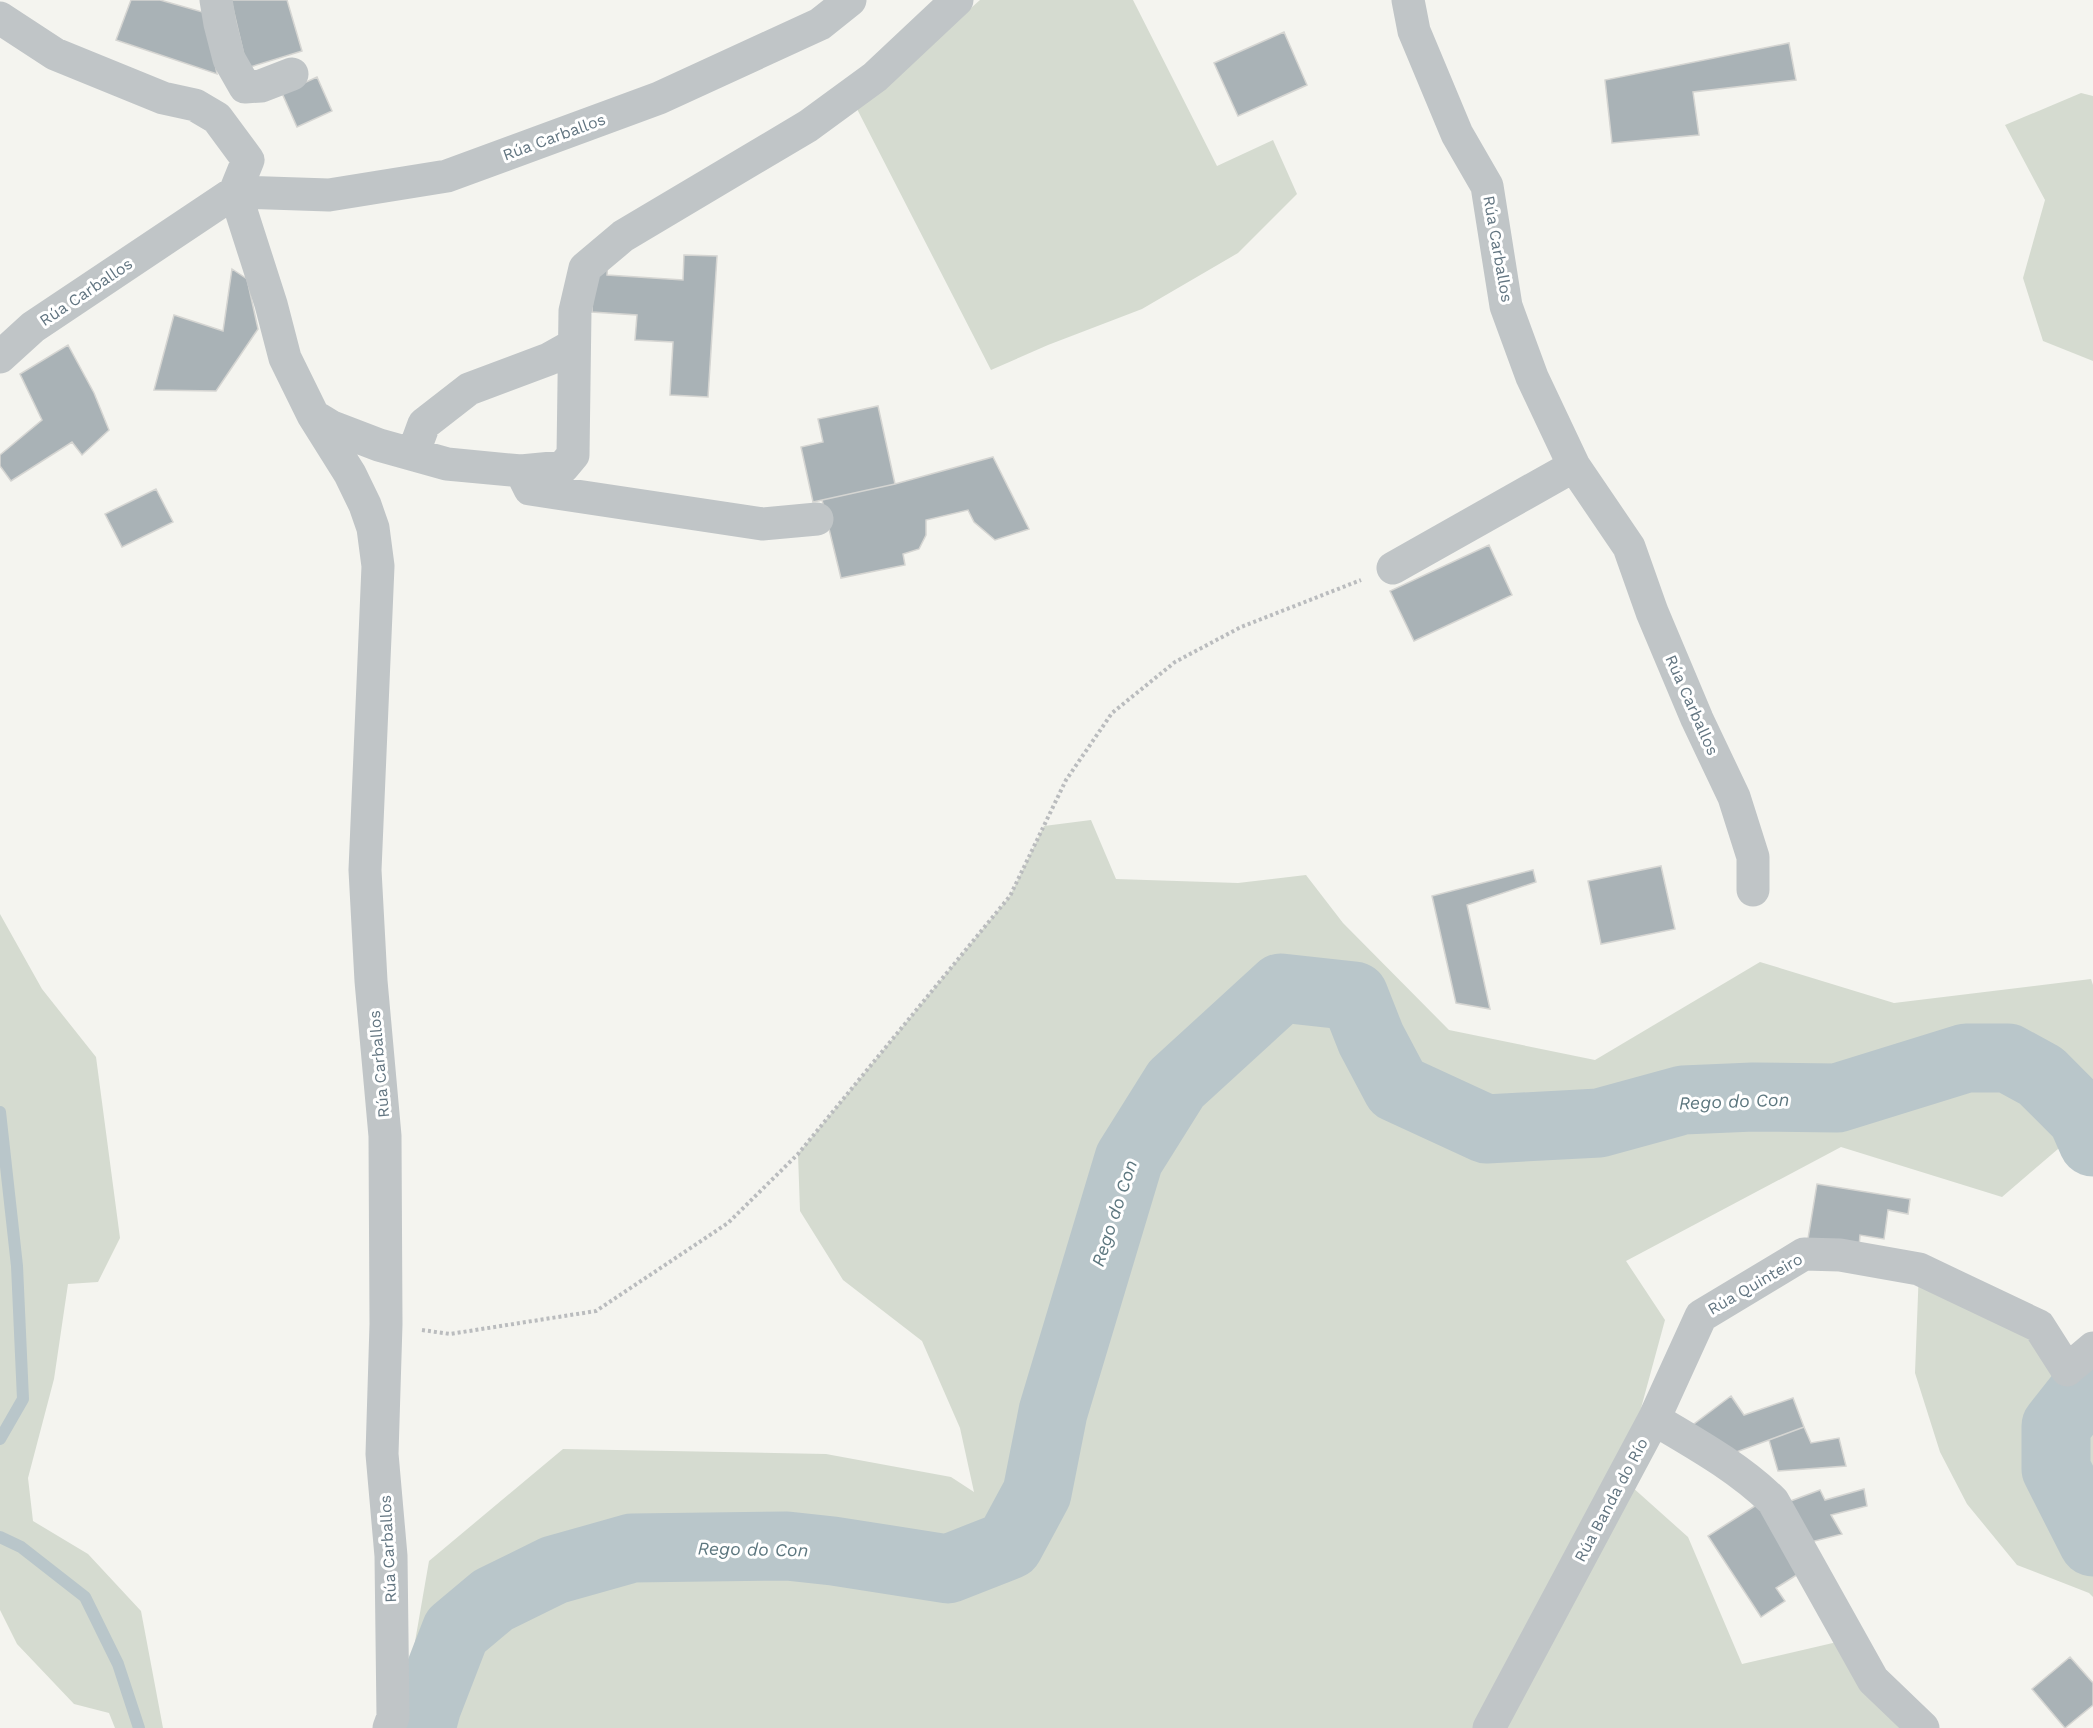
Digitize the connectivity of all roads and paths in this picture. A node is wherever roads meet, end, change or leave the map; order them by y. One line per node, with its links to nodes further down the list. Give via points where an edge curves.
1 (216, 0): 6 (street, via 229,59 244,87 261,86)
2 (850, 0): 7 (street, Rúa Carballos, via 820,24 659,98 447,176 329,195)
3 (957, 0): 8 (street, via 875,77 808,126 623,236 585,268 575,311)
4 (1408, 0): 12 (street, Rúa Carballos, via 1414,32 1452,124 1487,186 1506,306 1532,377)
5 (0, 18): 7 (street, via 55,54 163,98 195,105 217,118 248,160)
6 (292, 74)
7 (235, 192): 9 (street, Rúa Carballos, via 33,327); 10 (street, Rúa Carballos, via 285,358)
8 (574, 345): 11 (street, via 549,359 469,389 424,424); 13 (street, via 573,455 563,467)
9 (0, 357)
10 (313, 415): 11 (street, via 332,427); 17 (street, Rúa Carballos, via 365,506 373,528 378,566 365,870 386,1136)
11 (413, 454): 13 (street, via 447,464)
12 (1574, 466): 15 (street); 16 (street, Rúa Carballos, via 1629,547 1652,612 1734,797 1753,857)
13 (521, 471): 14 (street, via 530,489 762,524)
14 (817, 519)
15 (1393, 568): 17 (path, via 1242,627 1175,662 1112,713 1066,780 1010,896 798,1154 728,1223 596,1311 450,1334)
16 (1753, 890)
17 (386, 1324): 20 (street, Rúa Carballos, via 382,1454 391,1556 393,1717)
18 (2093, 1348): 19 (street, Rúa Quinteiro, via 2067,1370 2039,1326 1919,1269 1840,1255 1804,1254 1701,1316)
19 (1654, 1419): 21 (street, Rúa Banda do Río); 22 (street, Rúa Banda do Río, via 1726,1462 1773,1501 1873,1680)
20 (389, 1728)
21 (1489, 1728)
22 (1923, 1728)

